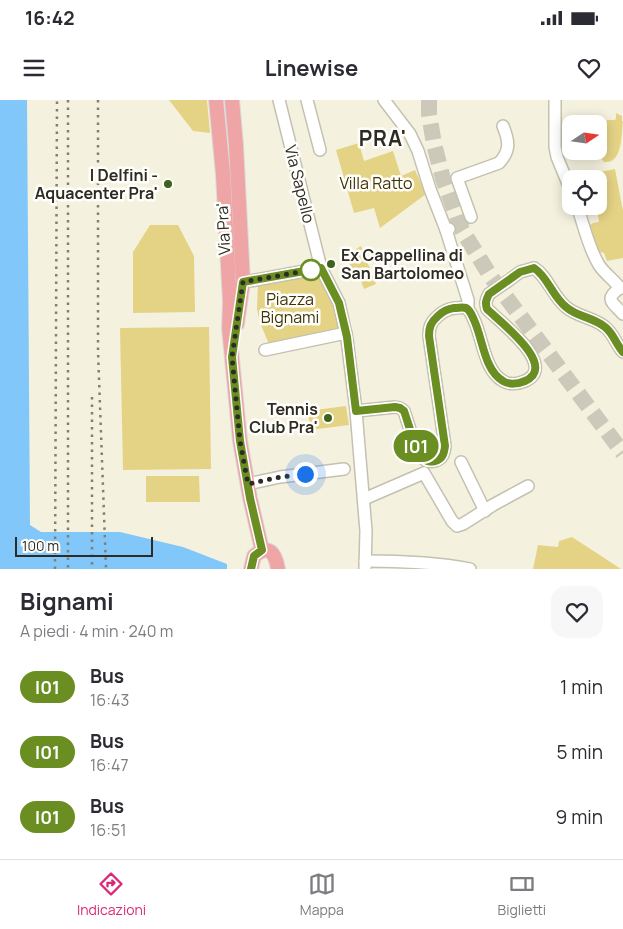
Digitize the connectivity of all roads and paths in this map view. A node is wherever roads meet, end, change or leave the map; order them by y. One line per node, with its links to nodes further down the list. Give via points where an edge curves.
1 (216, 100): 13 (main road, Via Pra')
2 (232, 100): 13 (main road, Via Pra', via 237,163)
3 (280, 100): 12 (street, Via Sapello)
4 (307, 100): 8 (street, Via Sapello)
5 (384, 100): 15 (street, via 410,134 418,151 448,230)
6 (556, 100): 9 (street, via 555,147)
7 (503, 126): 11 (street, via 507,142 504,158 499,163 457,178)
8 (320, 150)
9 (563, 170)
10 (580, 215): 14 (street, via 596,261)
11 (470, 217)
12 (321, 268): 13 (street); 17 (street, Via Sapello, via 339,303)
13 (236, 283): 23 (main road, Via Pra', via 230,328 240,441)
14 (621, 288): 16 (street, via 610,298)
15 (468, 309): 19 (street, bridge, via 479,331 488,362 504,383 515,384 532,376 534,361 521,342 491,313 486,300 489,294 520,272 534,268 555,297 576,314 606,327); 20 (street, via 446,310 429,328 445,446 444,454 438,460 424,460 400,408)
16 (623, 314)
17 (346, 333): 18 (street); 20 (street, Via Sapello)
18 (265, 350)
19 (623, 352)
20 (356, 411): 25 (street, Via Sapello)
21 (461, 462): 26 (street)
22 (344, 469): 23 (street)
23 (248, 484): 27 (main road, Via Pra')
24 (528, 486): 26 (street)
25 (364, 499): 26 (street, via 424,473 457,526); 28 (street, Via Sapello)
26 (485, 511)
27 (262, 550): 29 (main road, via 254,556); 30 (main road, via 274,555)
28 (365, 565): 31 (street, via 428,563)
29 (251, 569)
30 (278, 569)
31 (470, 569)

